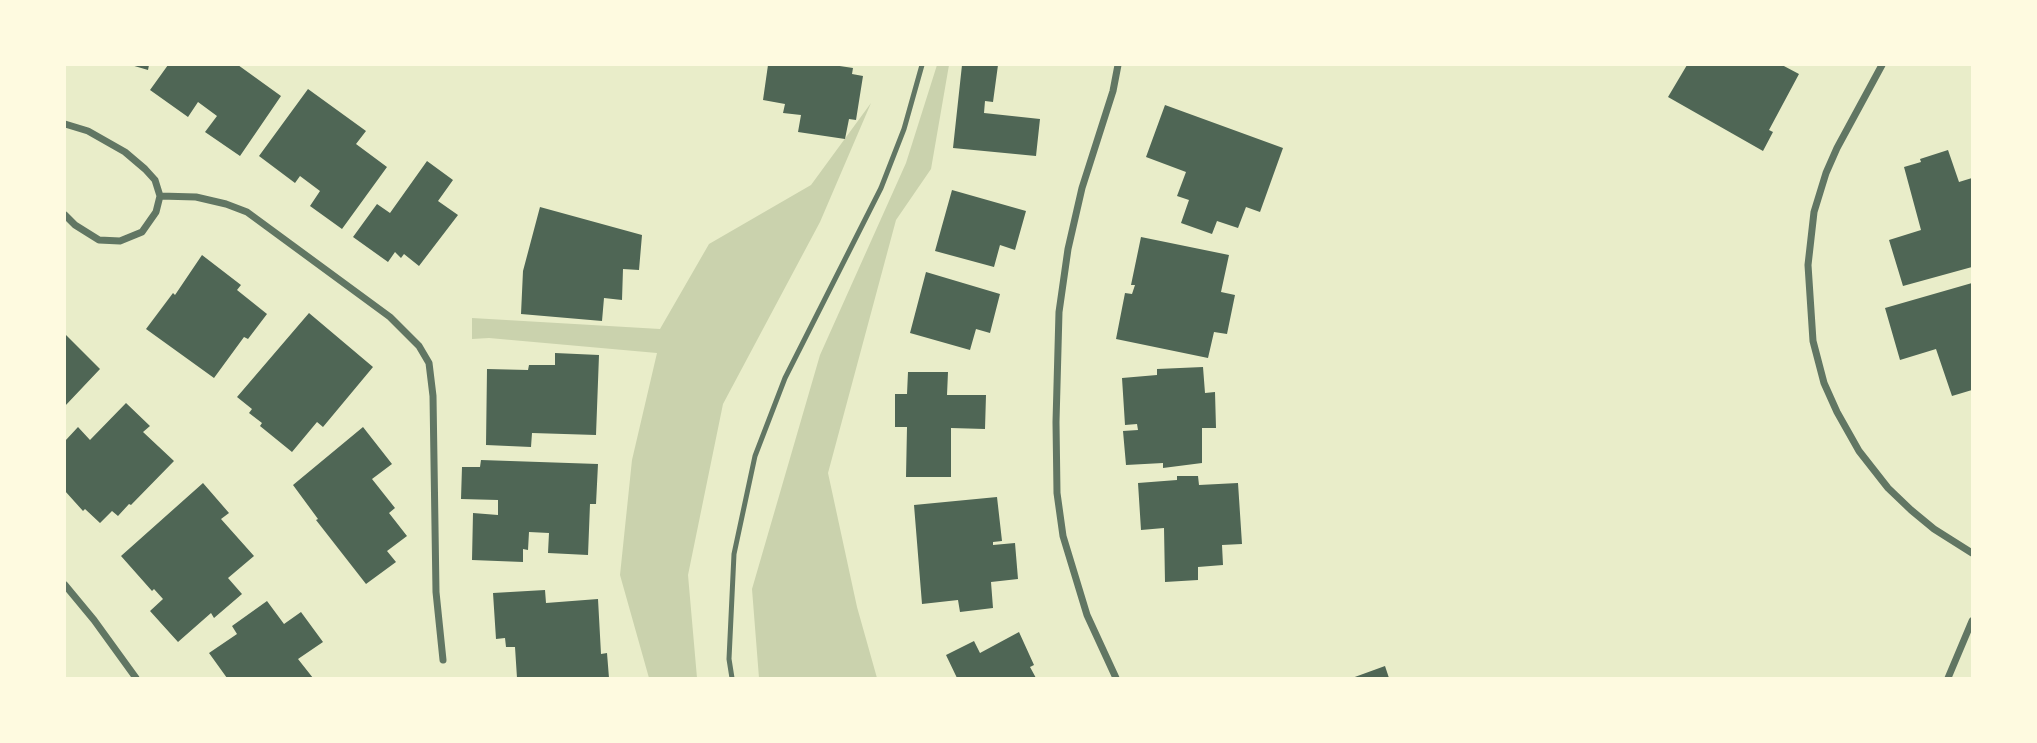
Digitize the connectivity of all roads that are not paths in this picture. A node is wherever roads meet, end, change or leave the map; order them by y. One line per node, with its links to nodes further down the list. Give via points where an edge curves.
1 (922, 65): 12 (lane, via 881,188 785,378 755,456 734,554)
2 (1118, 65): 13 (street, via 1068,249 1059,312 1056,422 1056,493 1063,536 1087,615)
3 (1882, 65): 7 (street, via 1837,148 1814,212 1808,265 1813,341 1824,383 1859,451 1911,510)
4 (65, 124): 5 (street, via 125,152 155,180)
5 (160, 196): 6 (street, via 156,212 142,232 120,242 99,240); 10 (street, via 196,197 247,212 390,317 419,346 429,363 433,396 436,592)
6 (65, 215)
7 (1972, 553)
8 (65, 585): 11 (street)
9 (1972, 621): 14 (street)
10 (443, 660)
11 (136, 678)
12 (732, 678)
13 (1116, 678)
14 (1948, 678)

